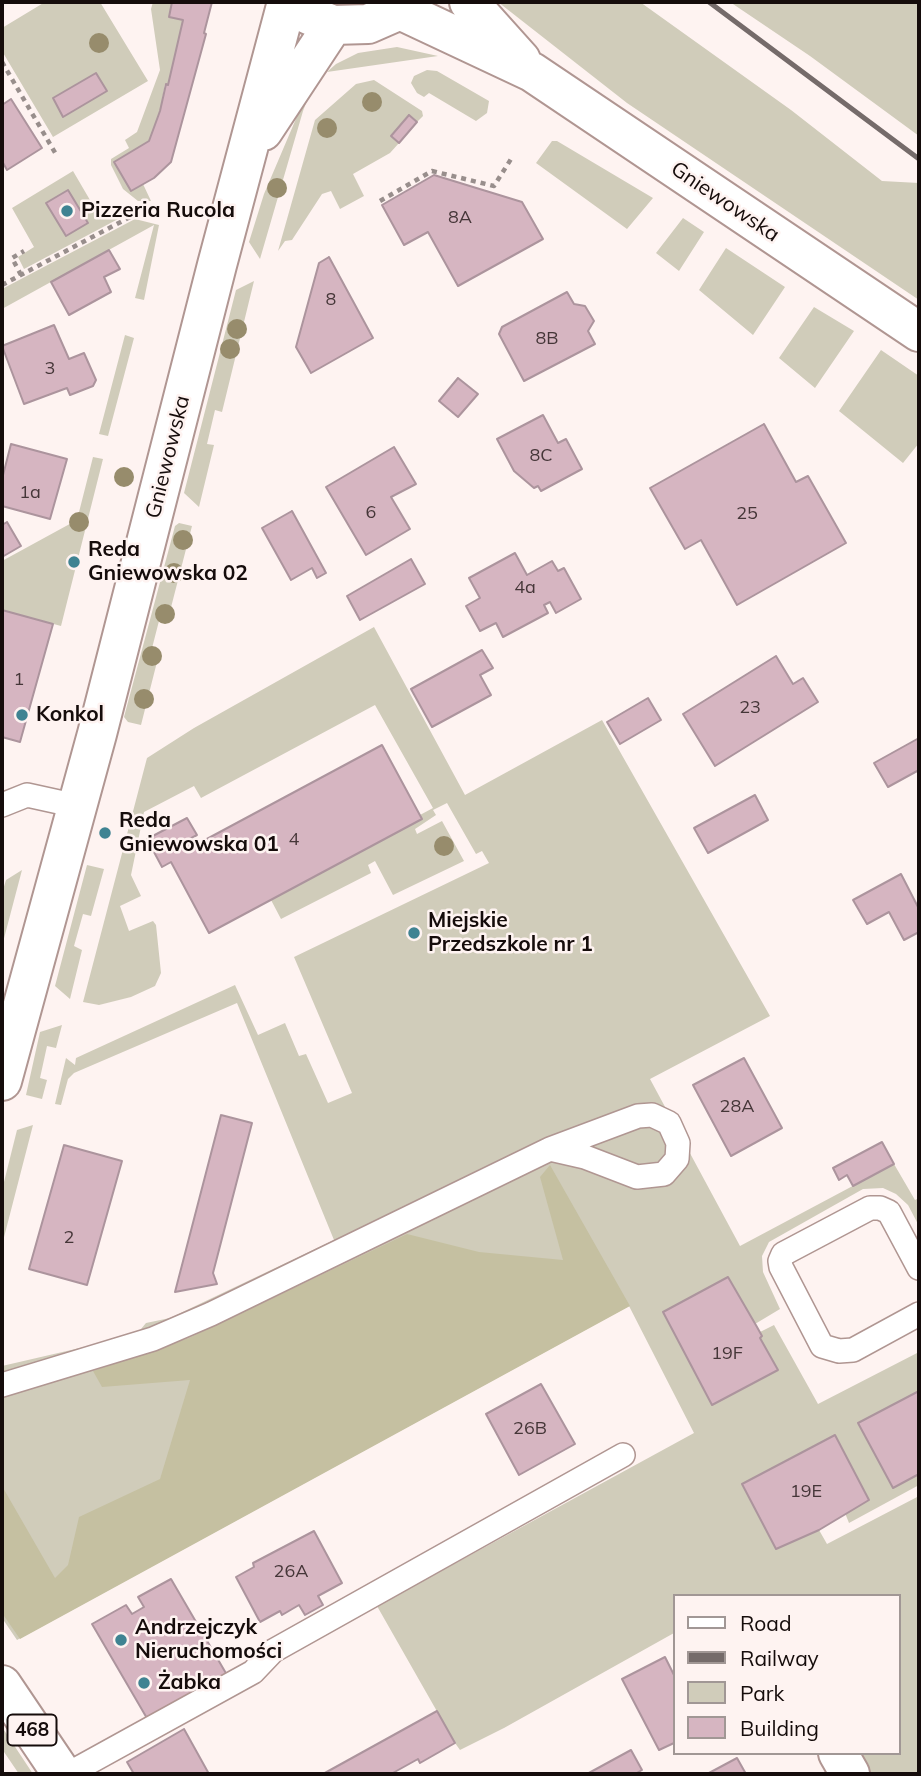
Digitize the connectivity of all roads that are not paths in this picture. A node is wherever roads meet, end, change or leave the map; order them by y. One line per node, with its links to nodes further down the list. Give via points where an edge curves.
1 (287, 2): 7 (street, Gniewowska)
2 (293, 2): 5 (street)
3 (469, 2): 6 (street, Gniewowska)
4 (403, 6): 5 (street, via 368,24); 6 (street, Gniewowska)
5 (333, 25): 7 (street, Gniewowska)
6 (532, 72): 8 (street, Gniewowska)
7 (247, 156): 10 (street, Gniewowska)
8 (919, 332)
9 (2, 805): 10 (lane, via 27,796)
10 (77, 806): 11 (street, Gniewowska)
11 (2, 1081)
12 (550, 1149): 12 (lane, via 637,1177 664,1174 677,1159 678,1143 669,1123 652,1115); 15 (lane, via 153,1339)
13 (919, 1268): 14 (lane, via 889,1212 880,1208 870,1208 783,1254 780,1261 822,1346 853,1350)
14 (919, 1314)
15 (2, 1385)
16 (623, 1455): 20 (lane, via 274,1651 253,1671)
17 (2, 1685): 19 (street, 468)
18 (839, 1755): 21 (street)
19 (62, 1774)
20 (68, 1774)
21 (850, 1774)

